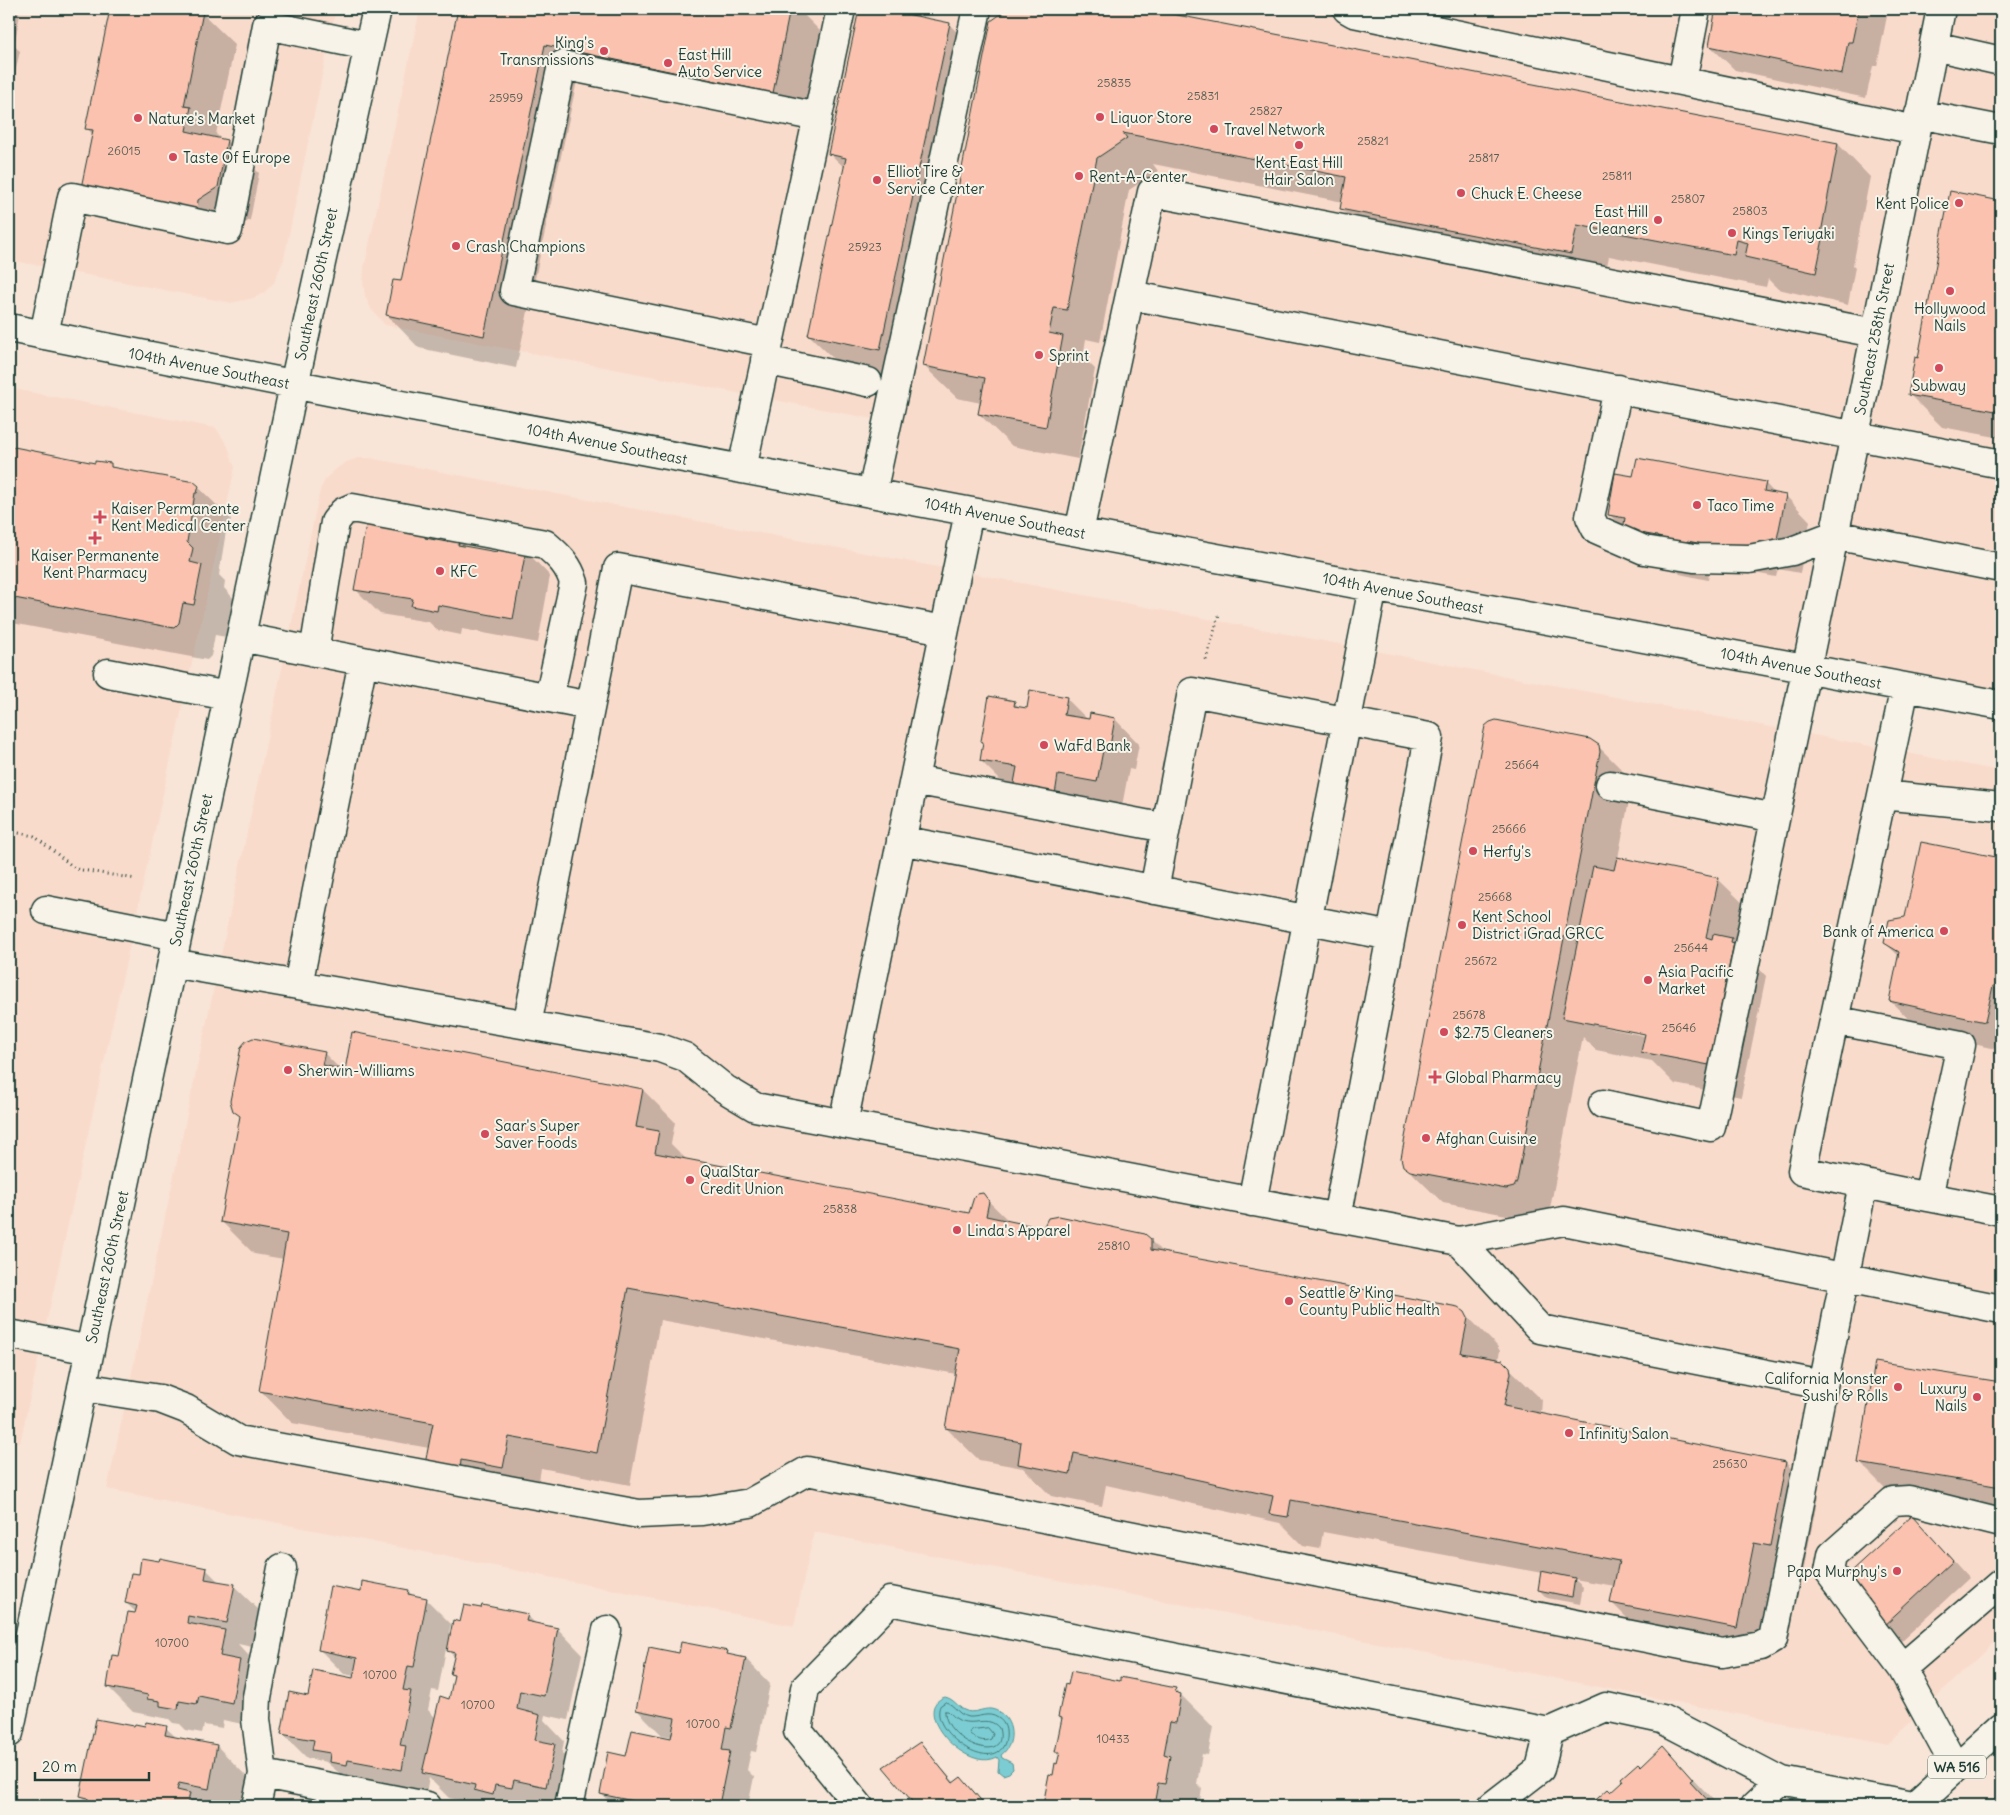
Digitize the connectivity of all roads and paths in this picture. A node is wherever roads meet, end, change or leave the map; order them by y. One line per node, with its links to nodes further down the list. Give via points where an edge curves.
1 (377, 9): 7 (street, Southeast 260th Street)
2 (841, 9): 11 (street)
3 (977, 9): 25 (street)
4 (1347, 9): 10 (street, via 1354,14)
5 (1696, 9): 10 (street)
6 (1941, 9): 8 (street, Southeast 258th Street)
7 (368, 46): 17 (street, via 267,25 228,230 72,197); 20 (street, Southeast 260th Street)
8 (1934, 46): 9 (street); 12 (street, Southeast 258th Street)
9 (2001, 61)
10 (1682, 81): 12 (street)
11 (818, 117): 18 (street); 18 (street, via 562,65 514,291)
12 (1918, 122): 13 (street); 16 (street, Southeast 258th Street)
13 (2001, 130)
14 (1130, 295): 16 (street, via 1152,192); 21 (street); 27 (street)
15 (9, 328): 17 (street, 104th Avenue Southeast)
16 (1875, 333): 22 (street, Southeast 258th Street)
17 (44, 335): 20 (street, 104th Avenue Southeast)
18 (767, 352): 19 (street); 24 (street)
19 (868, 382)
20 (294, 385): 24 (street, 104th Avenue Southeast); 33 (street, Southeast 260th Street)
21 (1618, 389): 22 (street); 28 (street, via 1590,517 1596,529 1644,550 1694,558 1749,559 1792,551)
22 (1855, 436): 23 (street); 28 (street, Southeast 258th Street)
23 (2001, 464)
24 (742, 469): 25 (street, 104th Avenue Southeast)
25 (872, 493): 26 (street, 104th Avenue Southeast)
26 (969, 512): 27 (street, 104th Avenue Southeast); 32 (street)
27 (1079, 532): 30 (street, 104th Avenue Southeast)
28 (1834, 535): 29 (street); 37 (street, Southeast 258th Street)
29 (2001, 568)
30 (1373, 587): 37 (street, 104th Avenue Southeast); 44 (street)
31 (1219, 616): 36 (path)
32 (944, 630): 42 (street, via 618,568); 45 (street)
33 (240, 638): 34 (street); 40 (street, Southeast 260th Street)
34 (314, 652): 35 (street); 41 (street, via 335,522 343,512 352,508 545,544 563,560 574,583)
35 (364, 661): 41 (street); 60 (street)
36 (1205, 662)
37 (1806, 668): 39 (street, 104th Avenue Southeast); 49 (street, Southeast 258th Street)
38 (108, 673): 40 (street)
39 (1905, 687): 43 (street, 104th Avenue Southeast); 47 (street)
40 (228, 696): 57 (street, Southeast 260th Street)
41 (549, 698): 42 (street)
42 (590, 706): 62 (street)
43 (2001, 706)
44 (1346, 722): 50 (street, via 1192,692); 56 (street); 58 (street, via 1429,738)
45 (914, 780): 50 (street); 52 (street)
46 (1610, 785): 49 (street)
47 (1882, 795): 48 (street); 61 (street)
48 (2001, 807)
49 (1775, 818): 63 (street, Southeast 258th Street, via 1711,1127)
50 (1166, 828): 54 (street)
51 (9, 831): 53 (path, via 34,836 76,869)
52 (901, 840): 54 (street); 64 (street)
53 (136, 879)
54 (1154, 890): 56 (street)
55 (46, 910): 57 (street)
56 (1307, 920): 58 (street); 67 (street)
57 (177, 936): 59 (street, Southeast 260th Street)
58 (1391, 936): 69 (street)
59 (172, 963): 60 (street); 74 (street, Southeast 260th Street)
60 (298, 985): 62 (street)
61 (1834, 1020): 65 (street, via 1802,1171); 66 (street, via 1961,1046)
62 (527, 1025): 64 (street, via 660,1048 685,1057 725,1089 755,1107)
63 (1603, 1104)
64 (843, 1124): 67 (street)
65 (1863, 1184): 66 (street); 71 (street)
66 (1928, 1197): 68 (street)
67 (1252, 1202): 69 (street)
68 (2001, 1211)
69 (1336, 1218): 70 (street)
70 (1459, 1241): 71 (street, via 1564,1221); 75 (street, via 1540,1329)
71 (1845, 1278): 72 (street); 75 (street)
72 (2001, 1310)
73 (9, 1334): 74 (street)
74 (90, 1350): 76 (street, Southeast 260th Street)
75 (1823, 1385): 76 (street, via 1773,1640 1761,1646 1722,1653 807,1471 750,1503 702,1512 639,1514 238,1440 186,1409 160,1399)
76 (82, 1387): 84 (street, Southeast 260th Street)
77 (2001, 1523): 81 (street, via 1909,1500 1893,1500 1832,1555 1829,1571)
78 (282, 1568): 86 (street, via 256,1697)
79 (2001, 1583): 81 (street)
80 (607, 1630): 90 (street)
81 (1902, 1668): 85 (street)
82 (2001, 1727): 85 (street, WA 516)
83 (1549, 1732): 87 (street, via 1606,1707 1662,1719); 91 (street, via 890,1601 805,1688 798,1731); 92 (street, via 1540,1769)
84 (9, 1733)
85 (1956, 1768): 94 (street, WA 516)
86 (263, 1774): 88 (street); 89 (street)
87 (1781, 1781): 93 (street); 94 (street)
88 (256, 1806)
89 (427, 1806)
90 (569, 1806)
91 (859, 1806)
92 (1492, 1806)
93 (1754, 1806)
94 (1913, 1806)

